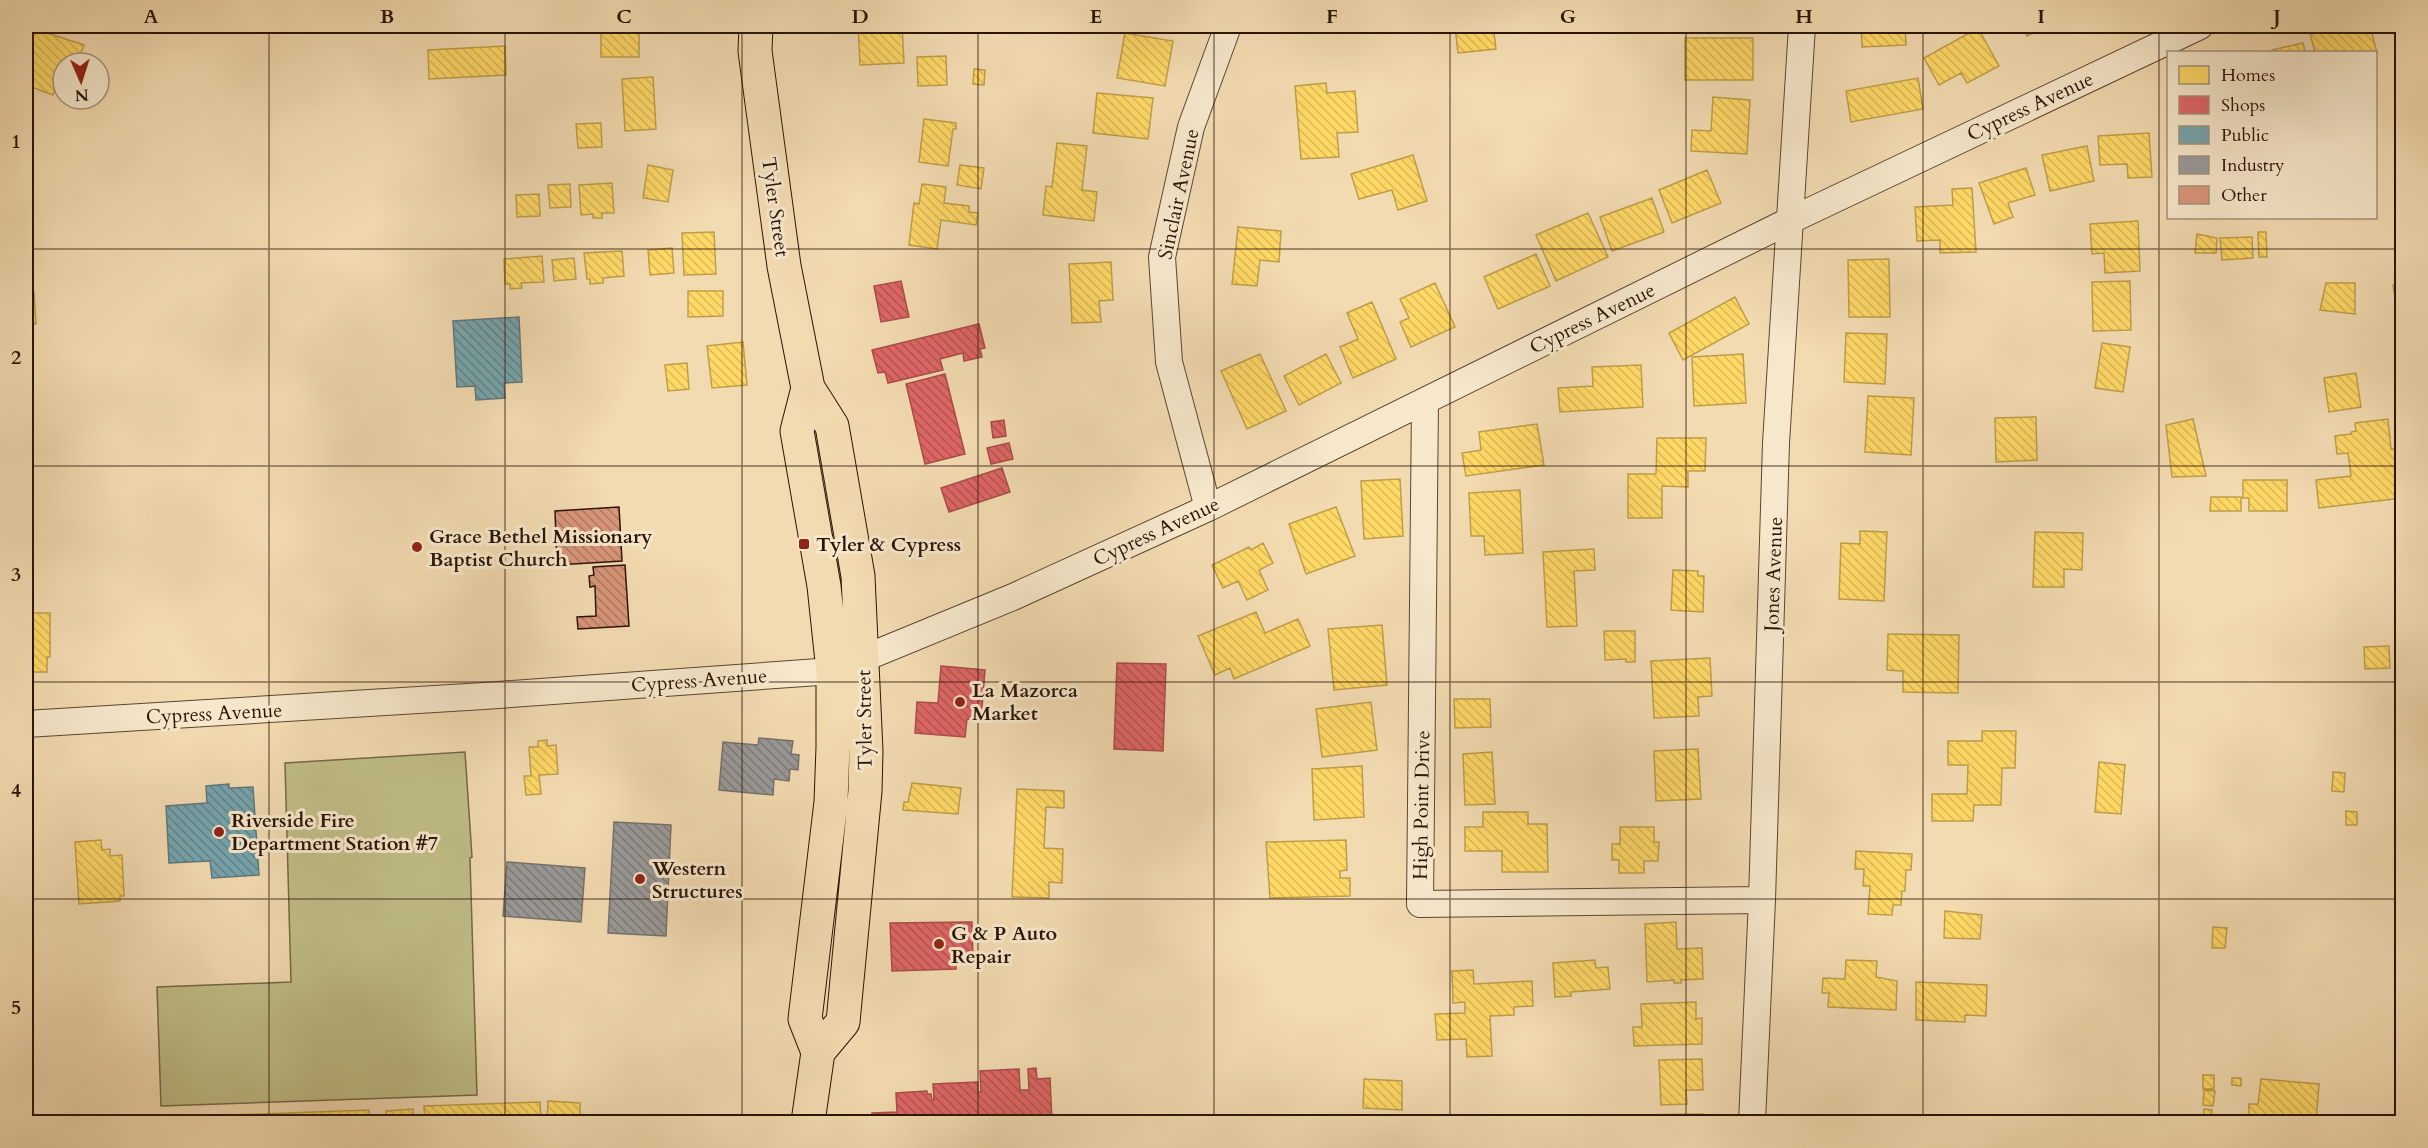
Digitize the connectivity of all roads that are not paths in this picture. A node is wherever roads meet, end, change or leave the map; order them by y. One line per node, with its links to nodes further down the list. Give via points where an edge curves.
1 (756, 26): 6 (main road, Tyler Street, via 755,51 784,266)
2 (1228, 26): 8 (street, Sinclair Avenue, via 1191,127 1162,257 1169,362)
3 (1802, 26): 5 (street, Jones Avenue)
4 (2200, 26): 5 (street, Cypress Avenue)
5 (1791, 220): 7 (street, Cypress Avenue); 12 (street, Jones Avenue, via 1776,443)
6 (808, 388): 9 (main road, Tyler Street, via 832,426 858,576); 10 (main road, Tyler Street, via 797,431 824,586)
7 (1425, 401): 8 (street, Cypress Avenue); 12 (street, High Point Drive, via 1420,904)
8 (1208, 508): 9 (street, Cypress Avenue, via 1013,597)
9 (862, 658): 10 (street, Cypress Avenue); 13 (main road, Tyler Street, via 865,791 843,1022)
10 (833, 671): 11 (street, Cypress Avenue); 13 (main road, Tyler Street, via 831,802 805,1018)
11 (26, 724)
12 (1762, 900): 15 (street, Jones Avenue)
13 (818, 1052): 14 (main road, Tyler Street)
14 (808, 1122)
15 (1752, 1122)

